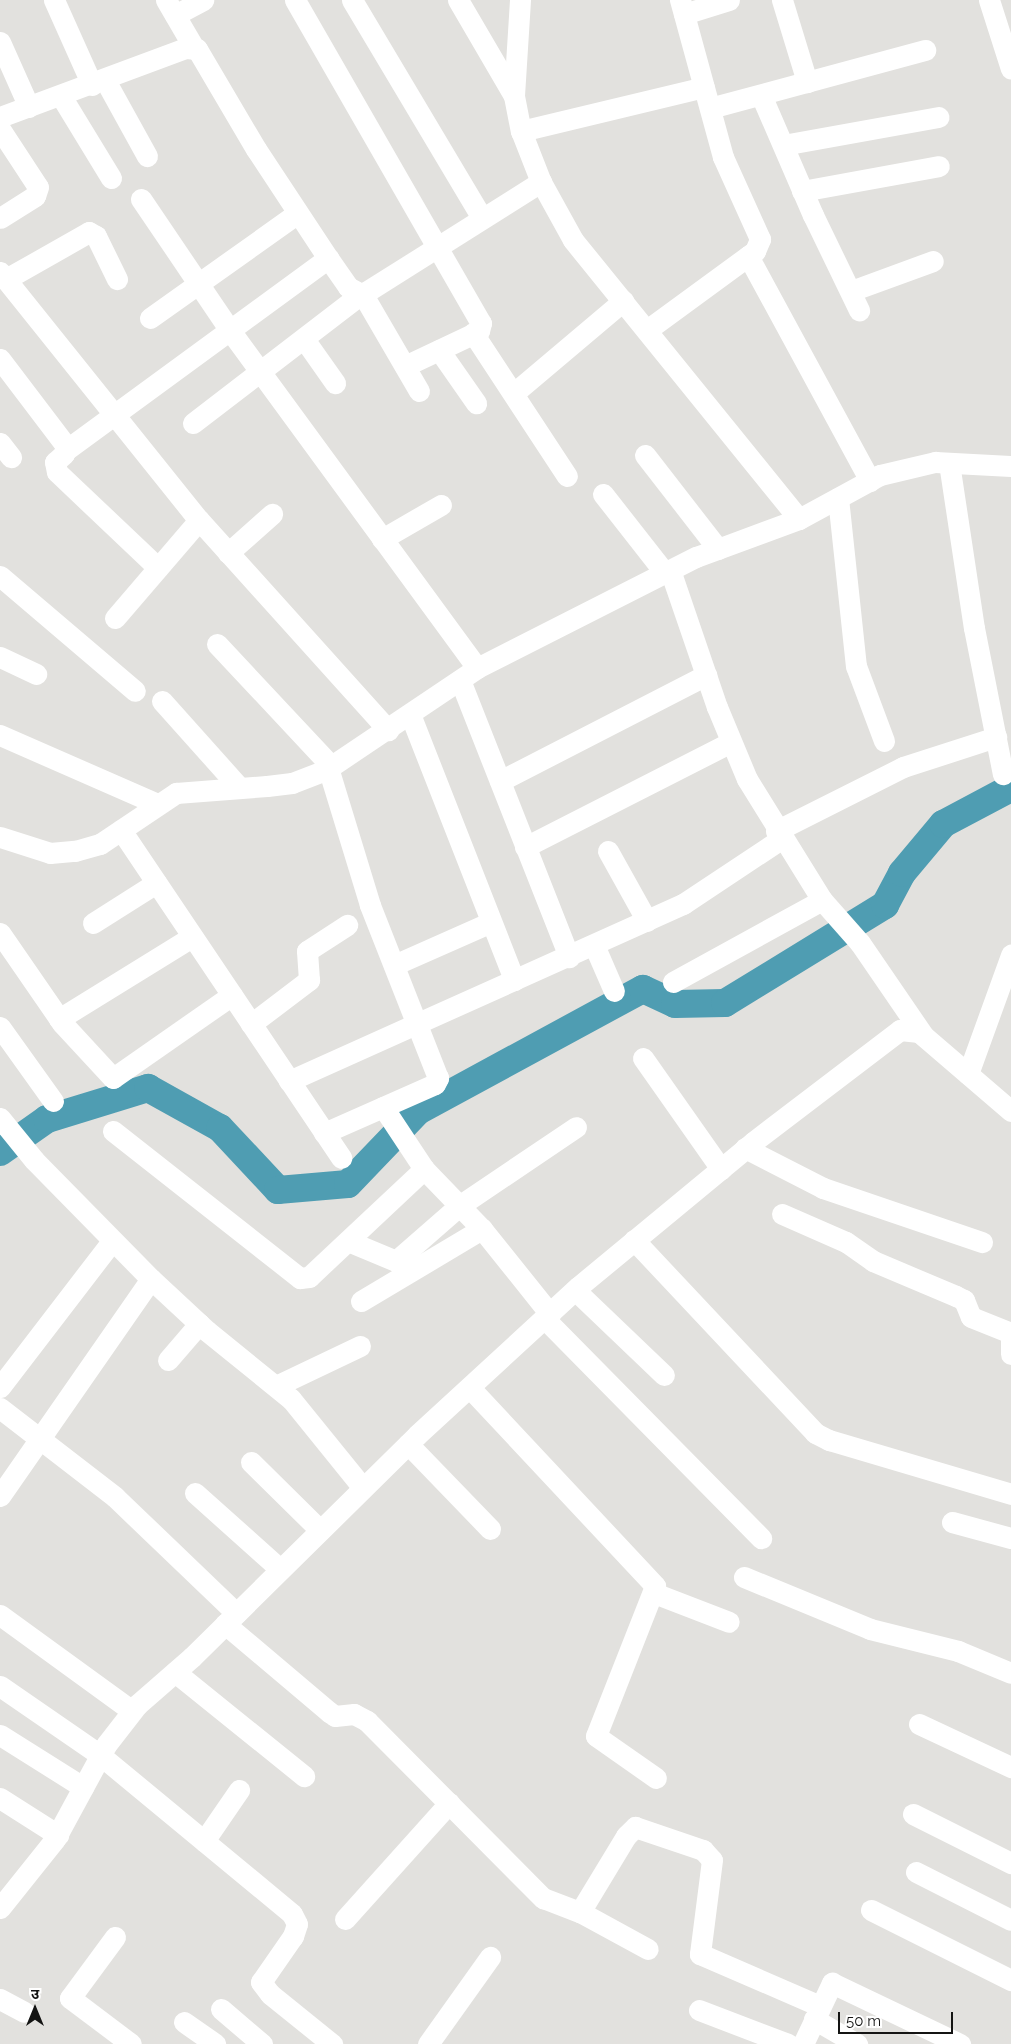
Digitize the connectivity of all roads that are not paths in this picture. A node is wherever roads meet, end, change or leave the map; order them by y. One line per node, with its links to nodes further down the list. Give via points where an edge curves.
1 (54, 0): 16 (street)
2 (203, 0): 11 (street)
3 (295, 0): 38 (street)
4 (352, 0): 37 (street)
5 (458, 0): 21 (street)
6 (520, 0): 21 (street)
7 (729, 0): 10 (street)
8 (782, 0): 17 (street)
9 (989, 0): 15 (street)
10 (682, 7): 18 (street)
11 (170, 8): 13 (street)
12 (0, 42): 22 (street)
13 (194, 48): 16 (street); 35 (street)
14 (925, 50): 17 (street)
15 (1011, 69)
16 (99, 82): 20 (street); 29 (street)
17 (807, 82): 19 (street)
18 (704, 87): 23 (street); 27 (street)
19 (761, 95): 23 (street); 28 (street)
20 (62, 96): 22 (street); 31 (street)
21 (514, 96): 27 (street)
22 (29, 107): 24 (street)
23 (710, 108): 39 (street, via 727,169 759,232 759,245)
24 (0, 117)
25 (939, 117): 28 (street)
26 (0, 129): 36 (street, via 38,187 35,196)
27 (521, 131): 32 (street)
28 (783, 145): 33 (street)
29 (147, 156)
30 (939, 166): 33 (street)
31 (111, 178)
32 (541, 182): 37 (street); 46 (street, via 573,240)
33 (802, 191): 41 (street, via 855,300)
34 (141, 199): 44 (street)
35 (298, 213): 40 (street); 44 (street)
36 (0, 218)
37 (482, 218): 38 (street)
38 (438, 245): 45 (street); 50 (street, via 481,323 479,331)
39 (748, 256): 49 (street); 67 (street)
40 (328, 258): 45 (street, via 348,287); 48 (street)
41 (933, 261)
42 (3, 275): 43 (street, via 89,232 96,236); 60 (street)
43 (118, 279)
44 (199, 285): 47 (street); 48 (street)
45 (363, 295): 51 (street); 54 (street)
46 (623, 301): 49 (street); 58 (street)
47 (150, 318)
48 (229, 329): 55 (street); 60 (street)
49 (647, 330): 72 (street)
50 (473, 333): 52 (street); 58 (street)
51 (304, 339): 55 (street); 56 (street)
52 (439, 350): 54 (street); 59 (street)
53 (0, 360): 62 (street)
54 (405, 366): 57 (street)
55 (261, 373): 61 (street); 74 (street)
56 (335, 383)
57 (419, 391)
58 (514, 393): 66 (street)
59 (476, 403)
60 (114, 418): 62 (street); 73 (street)
61 (193, 423)
62 (66, 450): 77 (street, via 55,462 56,472)
63 (644, 455): 75 (street)
64 (949, 464): 65 (street); 67 (street, via 935,462); 92 (street, via 974,628)
65 (1011, 466)
66 (567, 476)
67 (870, 481): 69 (street)
68 (603, 494): 78 (street)
69 (838, 498): 72 (street); 93 (street, via 856,666)
70 (441, 504): 74 (street)
71 (272, 514): 76 (street)
72 (799, 519): 75 (street)
73 (199, 520): 76 (street); 77 (street)
74 (382, 539): 83 (street)
75 (718, 549): 78 (street)
76 (228, 553): 90 (street)
77 (158, 568): 80 (street)
78 (668, 572): 83 (street); 85 (street)
79 (0, 576): 87 (street)
80 (115, 618)
81 (217, 644): 95 (street)
82 (0, 657): 84 (street)
83 (477, 668): 86 (street)
84 (36, 674)
85 (706, 675): 94 (street); 97 (street)
86 (460, 680): 89 (street); 97 (street)
87 (135, 691)
88 (162, 701): 98 (street)
89 (410, 714): 90 (street); 108 (street)
90 (388, 730): 95 (street)
91 (0, 735): 99 (street)
92 (996, 737): 96 (street); 101 (street, via 903,768)
93 (884, 741)
94 (731, 742): 101 (street); 103 (street)
95 (329, 767): 98 (street, via 292,783); 116 (street, via 370,905)
96 (1003, 774)
97 (500, 781): 103 (street)
98 (239, 787): 99 (street, via 191,789)
99 (158, 804): 100 (street)
100 (121, 830): 102 (street, via 100,844 50,853 28,849); 105 (street)
101 (778, 835): 106 (street); 107 (street, via 693,899)
102 (0, 837)
103 (526, 847): 115 (street)
104 (608, 851): 107 (street)
105 (156, 883): 109 (street); 112 (street)
106 (822, 900): 118 (street); 125 (street, via 846,924)
107 (647, 921): 113 (street)
108 (491, 922): 116 (street); 117 (street)
109 (93, 923)
110 (347, 925): 123 (street, via 307,951 309,980)
111 (0, 933): 121 (street)
112 (192, 937): 120 (street); 121 (street)
113 (594, 946): 115 (street); 119 (street)
114 (1011, 955): 127 (street)
115 (569, 957): 117 (street)
116 (394, 966): 122 (street)
117 (514, 980): 122 (street)
118 (673, 982)
119 (614, 991)
120 (232, 995): 121 (street, via 114,1078); 123 (street)
121 (59, 1019)
122 (416, 1020): 128 (street); 130 (street, via 438,1081)
123 (251, 1024): 128 (street)
124 (0, 1027): 129 (street)
125 (923, 1036): 127 (street); 136 (street, via 908,1029 890,1035)
126 (643, 1058): 139 (street)
127 (968, 1074): 131 (street)
128 (289, 1081): 135 (street)
129 (53, 1101)
130 (383, 1107): 135 (street); 138 (street)
131 (1011, 1111)
132 (0, 1118): 144 (street, via 14,1139)
133 (576, 1127): 140 (street)
134 (114, 1131): 145 (street, via 300,1278 309,1277)
135 (324, 1133): 137 (street)
136 (745, 1148): 139 (street); 146 (street, via 823,1188)
137 (341, 1158)
138 (424, 1169): 140 (street); 145 (street)
139 (721, 1169): 143 (street)
140 (459, 1206): 142 (street); 145 (street, via 396,1261)
141 (782, 1214): 152 (street, via 846,1242 873,1261 964,1300 971,1317)
142 (482, 1229): 149 (street); 150 (street)
143 (634, 1240): 148 (street); 167 (street, via 815,1433 829,1440)
144 (112, 1241): 147 (street); 159 (street)
145 (348, 1241)
146 (982, 1242)
147 (150, 1279): 151 (street); 162 (street)
148 (575, 1290): 150 (street); 157 (street)
149 (361, 1301)
150 (547, 1317): 160 (street); 172 (street)
151 (199, 1324): 156 (street); 158 (street)
152 (1011, 1333)
153 (1011, 1339): 155 (street)
154 (360, 1346): 158 (street)
155 (1011, 1354)
156 (168, 1360)
157 (664, 1375)
158 (276, 1386): 165 (street)
159 (0, 1387)
160 (470, 1388): 163 (street); 176 (street, via 651,1580)
161 (0, 1408): 162 (street)
162 (37, 1439): 168 (street); 178 (street, via 115,1497)
163 (408, 1444): 165 (street); 170 (street)
164 (251, 1462): 171 (street)
165 (363, 1488): 171 (street)
166 (195, 1493): 174 (street)
167 (1011, 1494)
168 (0, 1496)
169 (952, 1522): 173 (street)
170 (490, 1529)
171 (320, 1530): 174 (street)
172 (761, 1538)
173 (1011, 1538)
174 (280, 1570): 178 (street)
175 (744, 1577): 181 (street, via 870,1629 958,1651)
176 (654, 1593): 179 (street); 189 (street, via 596,1736)
177 (0, 1615): 183 (street)
178 (231, 1619): 180 (street); 193 (street, via 328,1712 362,1716)
179 (729, 1622)
180 (175, 1672): 183 (street); 188 (street)
181 (1011, 1673)
182 (0, 1686): 186 (street)
183 (132, 1711): 186 (street)
184 (919, 1724): 187 (street)
185 (0, 1735): 190 (street)
186 (100, 1755): 190 (street); 196 (street)
187 (1011, 1767)
188 (304, 1776)
189 (656, 1778)
190 (83, 1787): 195 (street)
191 (238, 1790): 196 (street)
192 (0, 1798): 195 (street)
193 (449, 1804): 201 (street, via 543,1898); 202 (street)
194 (913, 1814): 197 (street)
195 (58, 1835): 199 (street)
196 (204, 1841): 217 (street, via 296,1919 294,1936 261,1982 270,1994)
197 (1011, 1863)
198 (916, 1872): 203 (street)
199 (0, 1908)
200 (871, 1910): 207 (street)
201 (580, 1912): 205 (street); 212 (street, via 635,1826 703,1850 712,1860 700,1954)
202 (345, 1919)
203 (1011, 1920)
204 (116, 1937): 214 (street, via 70,1998)
205 (648, 1949)
206 (490, 1957): 218 (street)
207 (1011, 1980)
208 (0, 2000): 211 (street)
209 (221, 2009): 216 (street)
210 (700, 2010): 219 (street)
211 (24, 2012)
212 (817, 2012): 220 (street); 221 (street); 222 (street, via 828,1988 838,1984)
213 (184, 2022): 215 (street)
214 (131, 2044)
215 (215, 2044)
216 (262, 2044)
217 (332, 2044)
218 (428, 2044)
219 (788, 2044)
220 (803, 2044)
221 (857, 2044)
222 (960, 2044)

